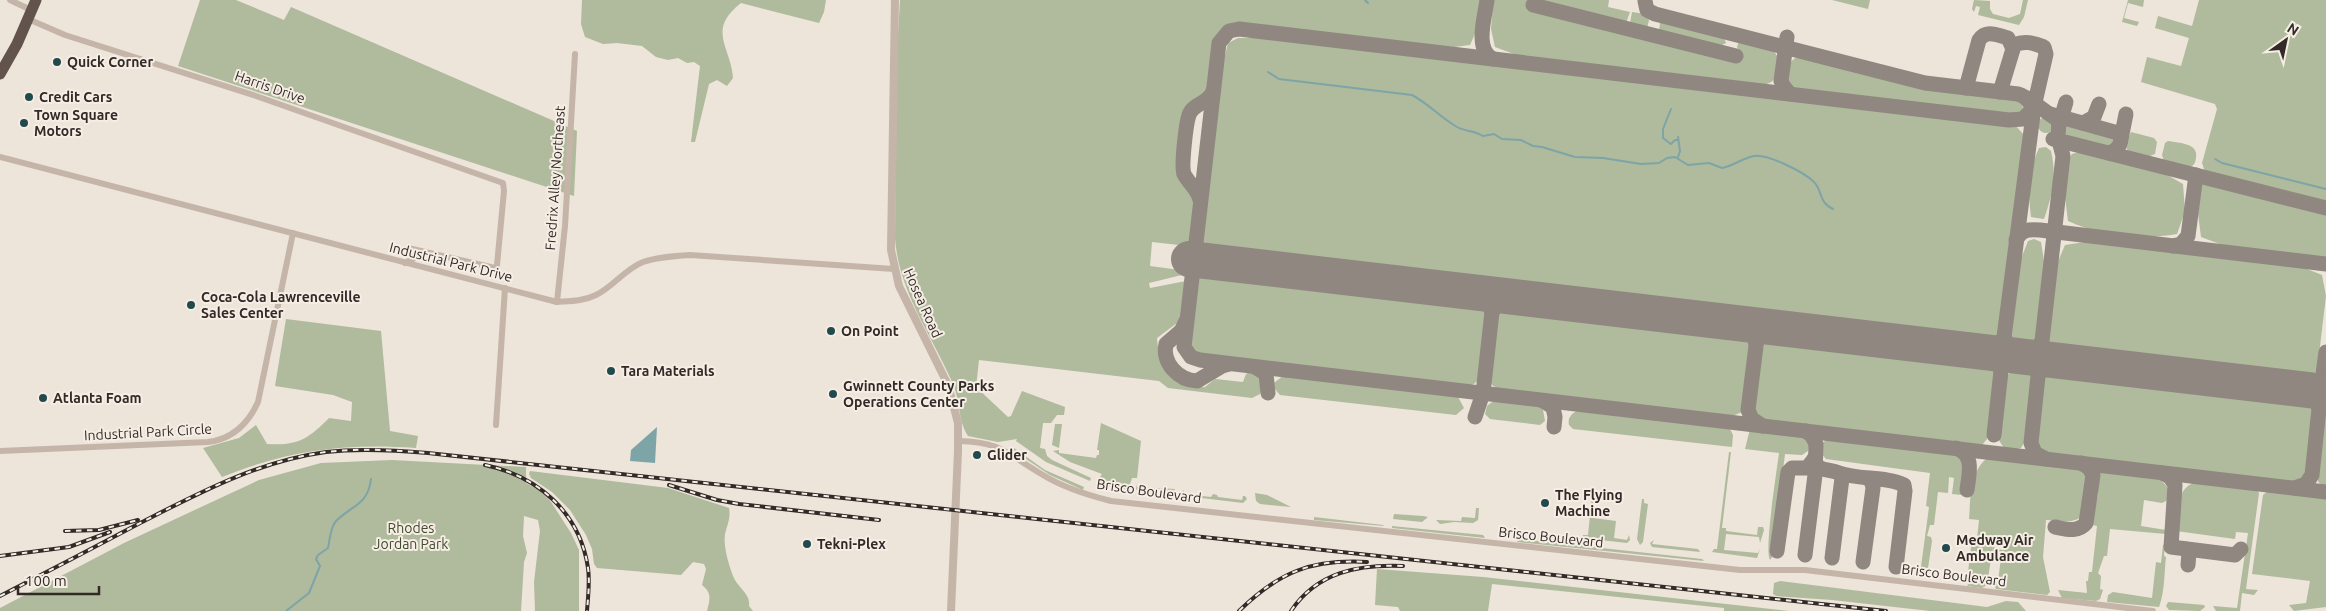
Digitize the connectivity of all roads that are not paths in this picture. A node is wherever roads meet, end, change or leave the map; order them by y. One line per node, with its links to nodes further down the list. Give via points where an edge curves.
1 (10, 0): 3 (street, Harris Drive)
2 (895, 0): 11 (street, Hosea Road, via 891,215)
3 (32, 10): 5 (highway); 9 (street, Harris Drive, via 66,35 256,96 503,183 495,268)
4 (575, 54): 13 (street, Fredrix Alley Northeast)
5 (0, 74)
6 (0, 157): 7 (street, Industrial Park Drive)
7 (293, 233): 10 (street, Industrial Park Drive); 16 (street, Industrial Park Circle, via 258,402 237,431 224,439 208,442)
8 (408, 248): 9 (street)
9 (424, 252): 10 (street)
10 (405, 263): 12 (street, Industrial Park Drive)
11 (894, 269): 13 (street, Industrial Park Drive, via 670,256 643,262 595,296); 15 (street, Hosea Road, via 906,302 948,385 955,406)
12 (505, 288): 13 (street, Industrial Park Drive); 14 (street)
13 (558, 302)
14 (496, 425)
15 (958, 441): 17 (street, Hosea Road); 18 (street, Brisco Boulevard, via 994,445 1056,482 1111,501 1740,570 1805,570)
16 (0, 451)
17 (951, 611)
18 (2154, 611)

